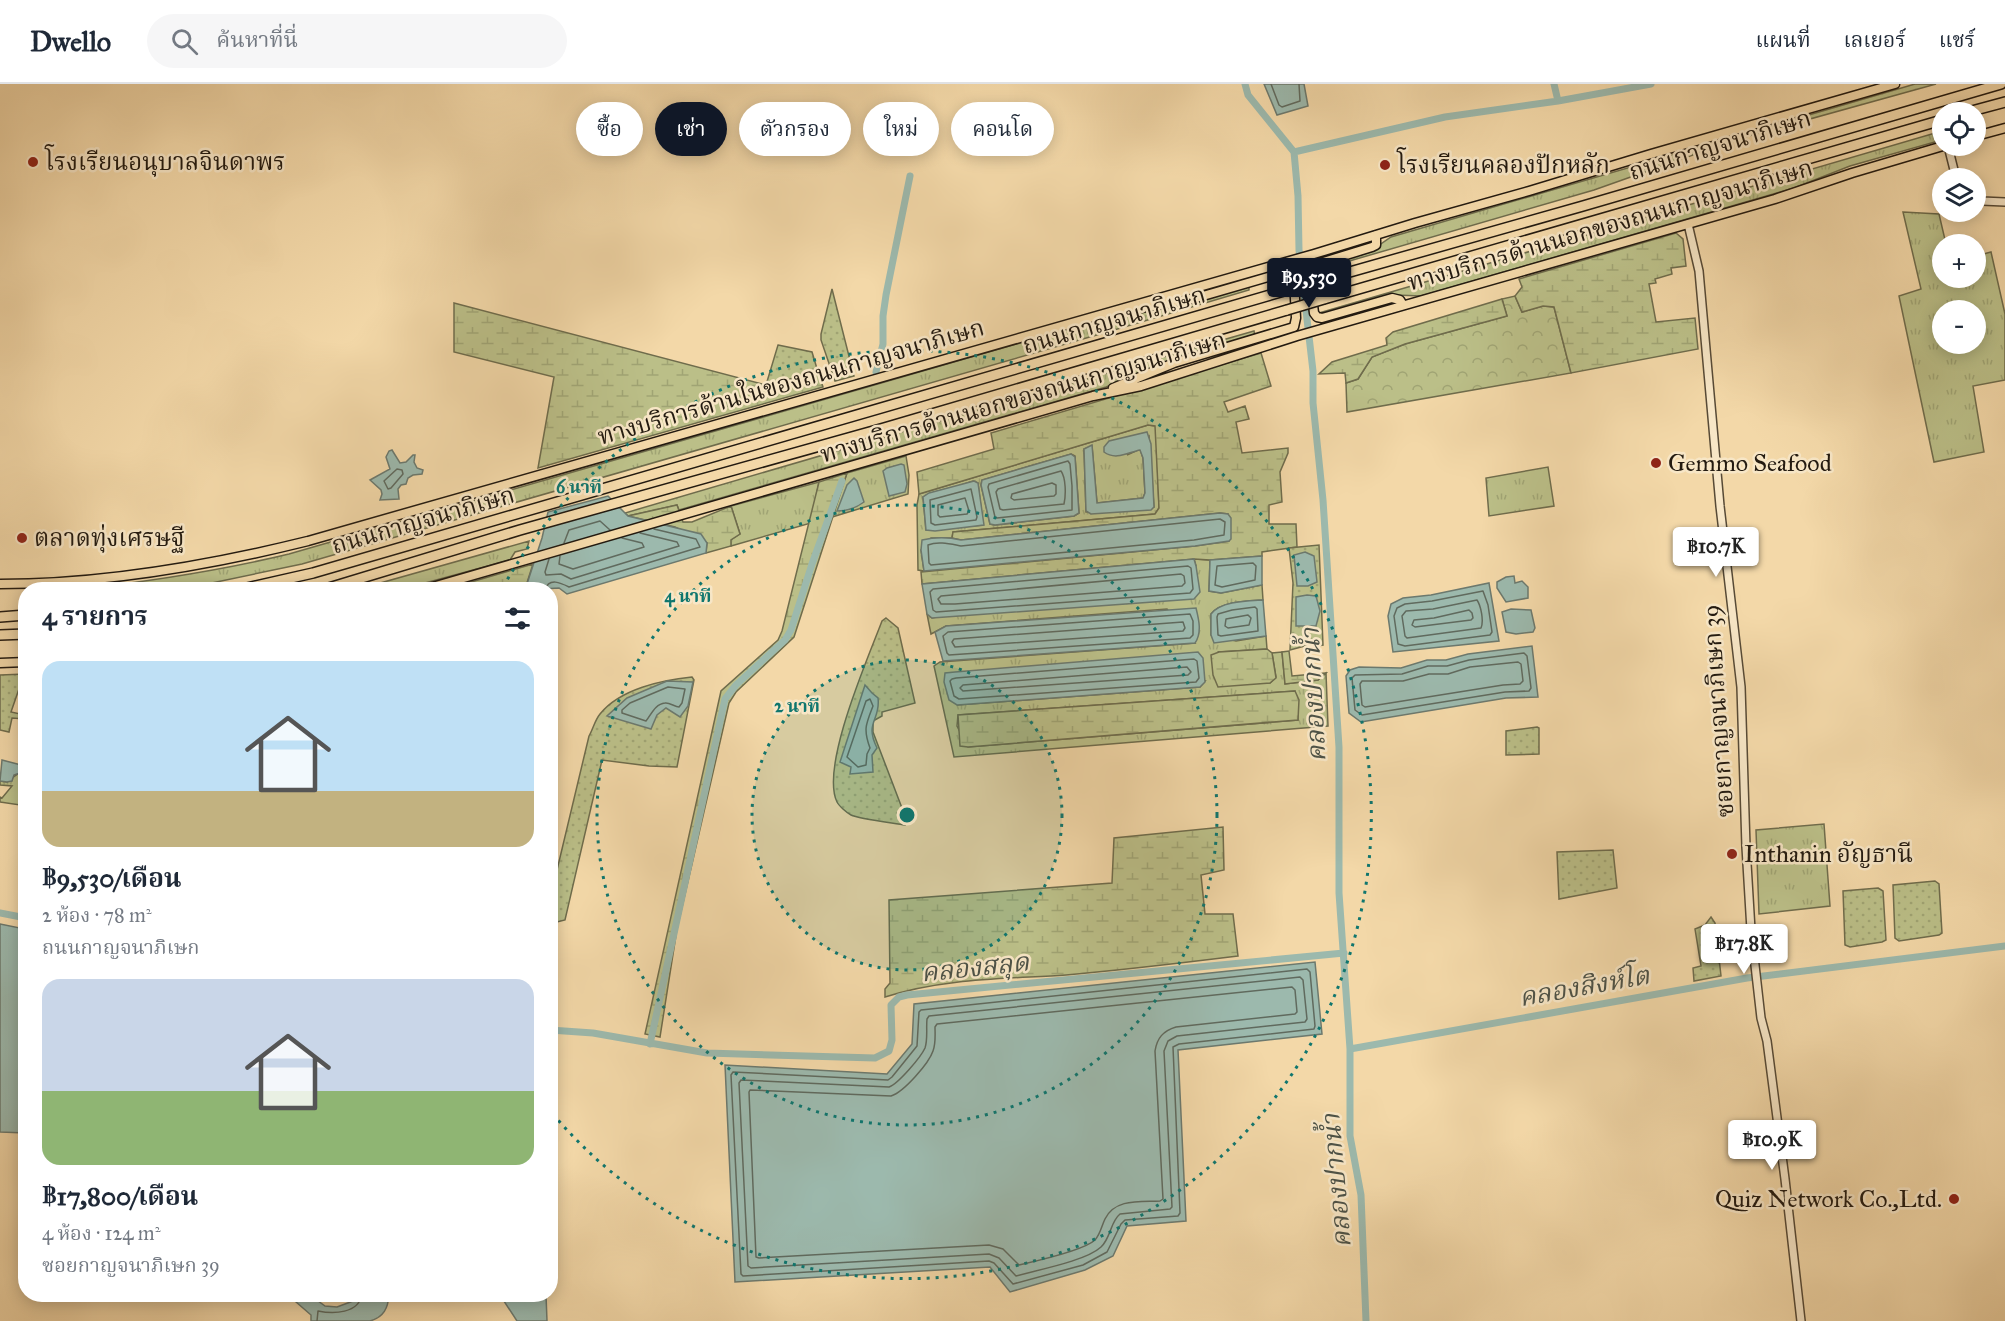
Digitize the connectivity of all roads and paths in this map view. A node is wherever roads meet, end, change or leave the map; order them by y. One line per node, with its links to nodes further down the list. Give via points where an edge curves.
1 (1895, 84): 12 (main road, ทางบริการด้านในของถนนกาญจนาภิเษก)
2 (2001, 84): 19 (highway, ถนนกาญจนาภิเษก, bridge)
3 (2005, 102): 4 (highway)
4 (1986, 107)
5 (1932, 123): 20 (highway, ถนนกาญจนาภิเษก, bridge)
6 (2005, 128): 7 (main road)
7 (1986, 133)
8 (1932, 150): 11 (main road, ทางบริการด้านนอกของถนนกาญจนาภิเษก)
9 (1986, 201): 10 (street)
10 (2005, 202)
11 (1688, 224): 13 (main road, ทางบริการด้านนอกของถนนกาญจนาภิเษก); 30 (street, ซอยกาญจนาภิเษก 39, via 1699,271 1741,687 1751,930)
12 (1376, 235): 13 (main road, via 1372,247 1311,268 1314,314 1322,318 1392,298); 14 (main road, ทางบริการด้านในของถนนกาญจนาภิเษก)
13 (1403, 305): 16 (main road, ทางบริการด้านนอกของถนนกาญจนาภิเษก)
14 (1108, 312): 15 (main road, via 1196,298 1285,272 1292,274 1294,327); 18 (main road, ทางบริการด้านในของถนนกาญจนาภิเษก, via 270,551 155,572)
15 (1174, 363): 16 (main road, via 1170,369); 17 (main road)
16 (1179, 374): 17 (main road, ทางบริการด้านนอกของถนนกาญจนาภิเษก)
17 (1093, 396): 21 (main road, ทางบริการด้านนอกของถนนกาญจนาภิเษก)
18 (38, 582)
19 (273, 582)
20 (348, 582)
21 (449, 582)
22 (18, 583): 23 (main road, ทางบริการด้านในของถนนกาญจนาภิเษก)
23 (0, 584)
24 (18, 616): 25 (highway)
25 (0, 617)
26 (0, 634): 27 (highway)
27 (18, 634)
28 (18, 662): 29 (main road)
29 (0, 663)
30 (1801, 1321)

